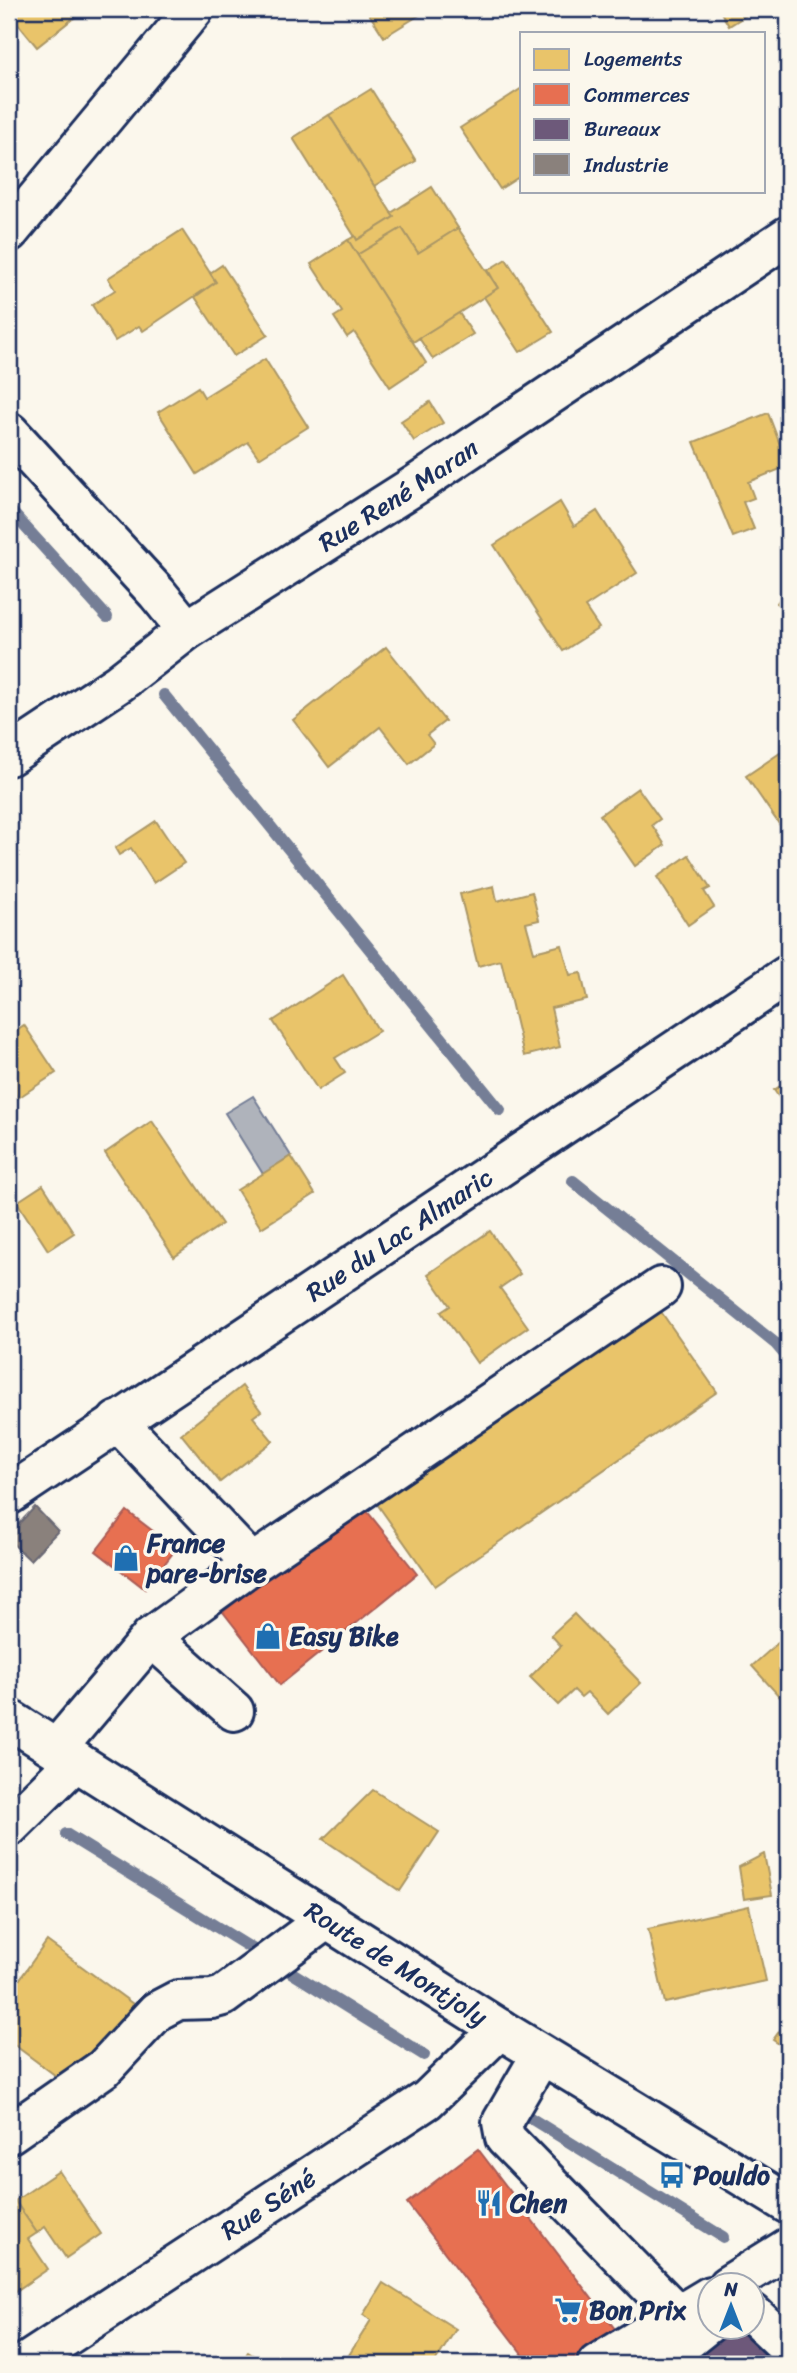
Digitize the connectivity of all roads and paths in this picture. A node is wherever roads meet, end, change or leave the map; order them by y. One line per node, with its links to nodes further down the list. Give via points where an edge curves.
1 (194, 9): 2 (street)
2 (9, 232)
3 (788, 236): 5 (street, Rue René Maran, via 417,484)
4 (9, 432): 5 (street)
5 (187, 630): 6 (street, Rue René Maran, via 119,683)
6 (9, 757)
7 (788, 975): 9 (street, Rue du Lac Almaric)
8 (662, 1287): 11 (street)
9 (117, 1421): 10 (street, Rue du Lac Almaric); 11 (street)
10 (9, 1494)
11 (252, 1564): 12 (street)
12 (151, 1637): 13 (street); 15 (street)
13 (234, 1711)
14 (9, 1719): 15 (street, Route de Montjoly)
15 (66, 1755): 16 (street); 17 (street, Route de Montjoly)
16 (9, 1827)
17 (327, 1919): 18 (street, Route de Montjoly); 20 (street, via 223,1996 178,2000 158,2011 104,2068)
18 (500, 2029): 19 (street, Route de Montjoly); 29 (street, Rue Séné, via 427,2100)
19 (541, 2054): 21 (street, Route de Montjoly); 24 (street, via 502,2122 505,2138)
20 (9, 2134)
21 (788, 2204)
22 (788, 2248): 23 (street)
23 (749, 2272)
24 (696, 2308)
25 (696, 2313): 30 (street)
26 (696, 2315): 31 (street)
27 (766, 2326): 28 (street)
28 (788, 2347)
29 (24, 2364)
30 (597, 2364)
31 (657, 2364)

